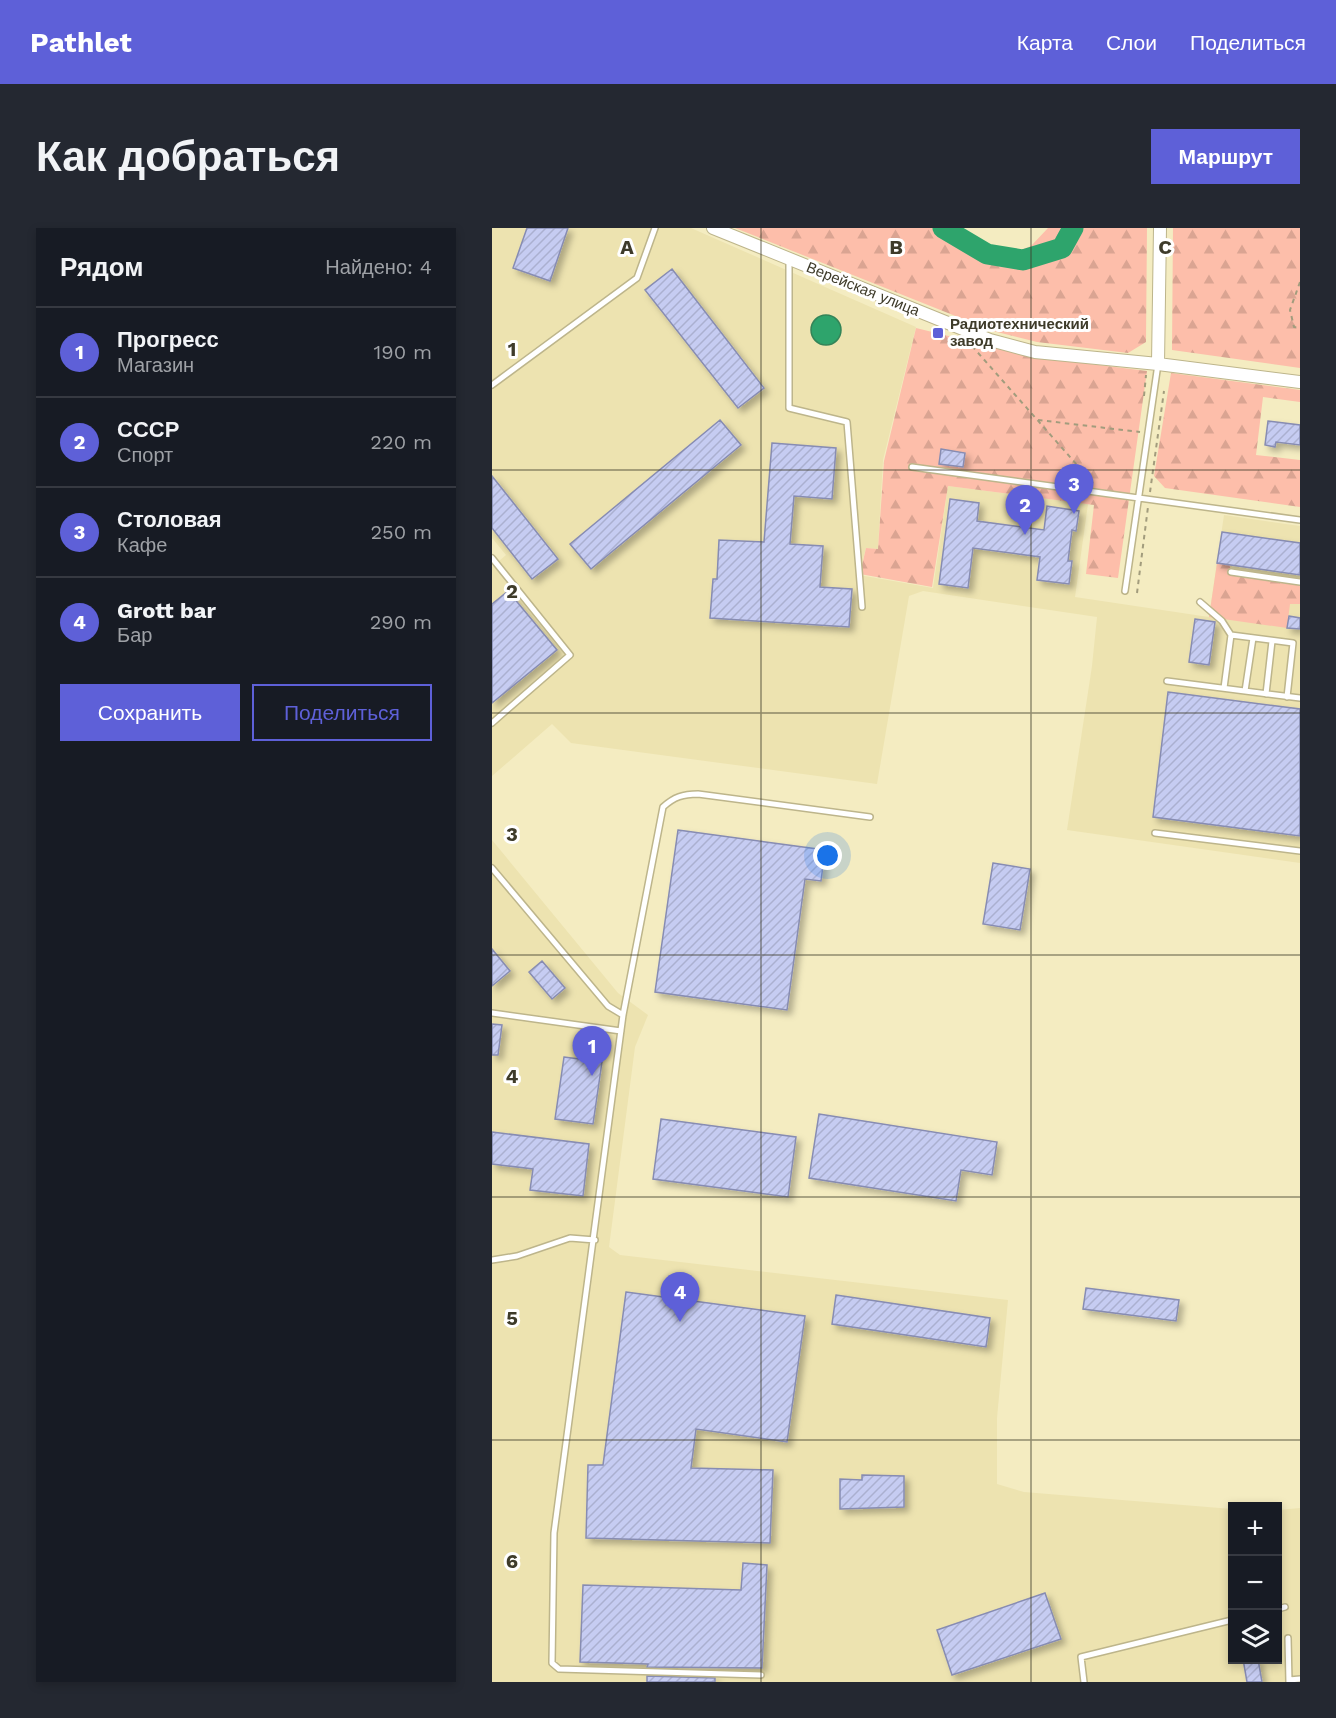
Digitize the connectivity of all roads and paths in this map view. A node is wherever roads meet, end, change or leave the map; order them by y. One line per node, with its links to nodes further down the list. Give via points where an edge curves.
1 (655, 228): 10 (lane, via 637,278)
2 (713, 228): 4 (street, Верейская улица)
3 (1160, 228): 8 (street)
4 (789, 259): 8 (street, Верейская улица, via 990,340 1035,352); 23 (lane, via 789,408 847,422)
5 (1300, 282): 6 (path, via 1290,310 1294,327)
6 (1300, 328)
7 (972, 346): 11 (path)
8 (1158, 364): 9 (street, Верейская улица); 12 (lane)
9 (1300, 382)
10 (492, 385)
11 (1037, 420): 12 (path); 14 (path)
12 (1149, 433): 15 (lane)
13 (912, 467): 14 (lane)
14 (1101, 492): 15 (lane)
15 (1139, 497): 16 (lane); 21 (lane)
16 (1300, 520)
17 (492, 558): 18 (lane)
18 (495, 566): 33 (lane, via 570,655)
19 (1231, 572): 20 (lane)
20 (1300, 582)
21 (1125, 591)
22 (1200, 602): 24 (lane, via 1222,621)
23 (862, 607)
24 (1231, 635): 25 (lane); 28 (lane)
25 (1253, 638): 26 (lane); 29 (lane)
26 (1272, 641): 30 (lane); 31 (lane, via 1293,644)
27 (1167, 681): 28 (lane)
28 (1224, 688): 29 (lane)
29 (1245, 691): 30 (lane)
30 (1266, 694): 31 (lane)
31 (1287, 697): 32 (lane)
32 (1300, 698)
33 (492, 723)
34 (870, 817): 39 (lane, via 698,794 672,799 663,807 659,820)
35 (1155, 833): 36 (lane)
36 (1300, 851)
37 (492, 868): 39 (lane, via 608,1006)
38 (492, 1013): 40 (lane)
39 (623, 1015): 40 (lane)
40 (621, 1031): 41 (lane)
41 (595, 1240): 42 (lane, via 570,1238); 47 (lane, via 554,1533 552,1663 559,1669 574,1671)
42 (492, 1260)
43 (1285, 1607): 44 (lane)
44 (1282, 1608)
45 (1228, 1621): 50 (lane, via 1081,1657)
46 (1288, 1638): 49 (lane)
47 (761, 1676)
48 (1300, 1680): 49 (lane)
49 (1289, 1681)
50 (1084, 1682)

